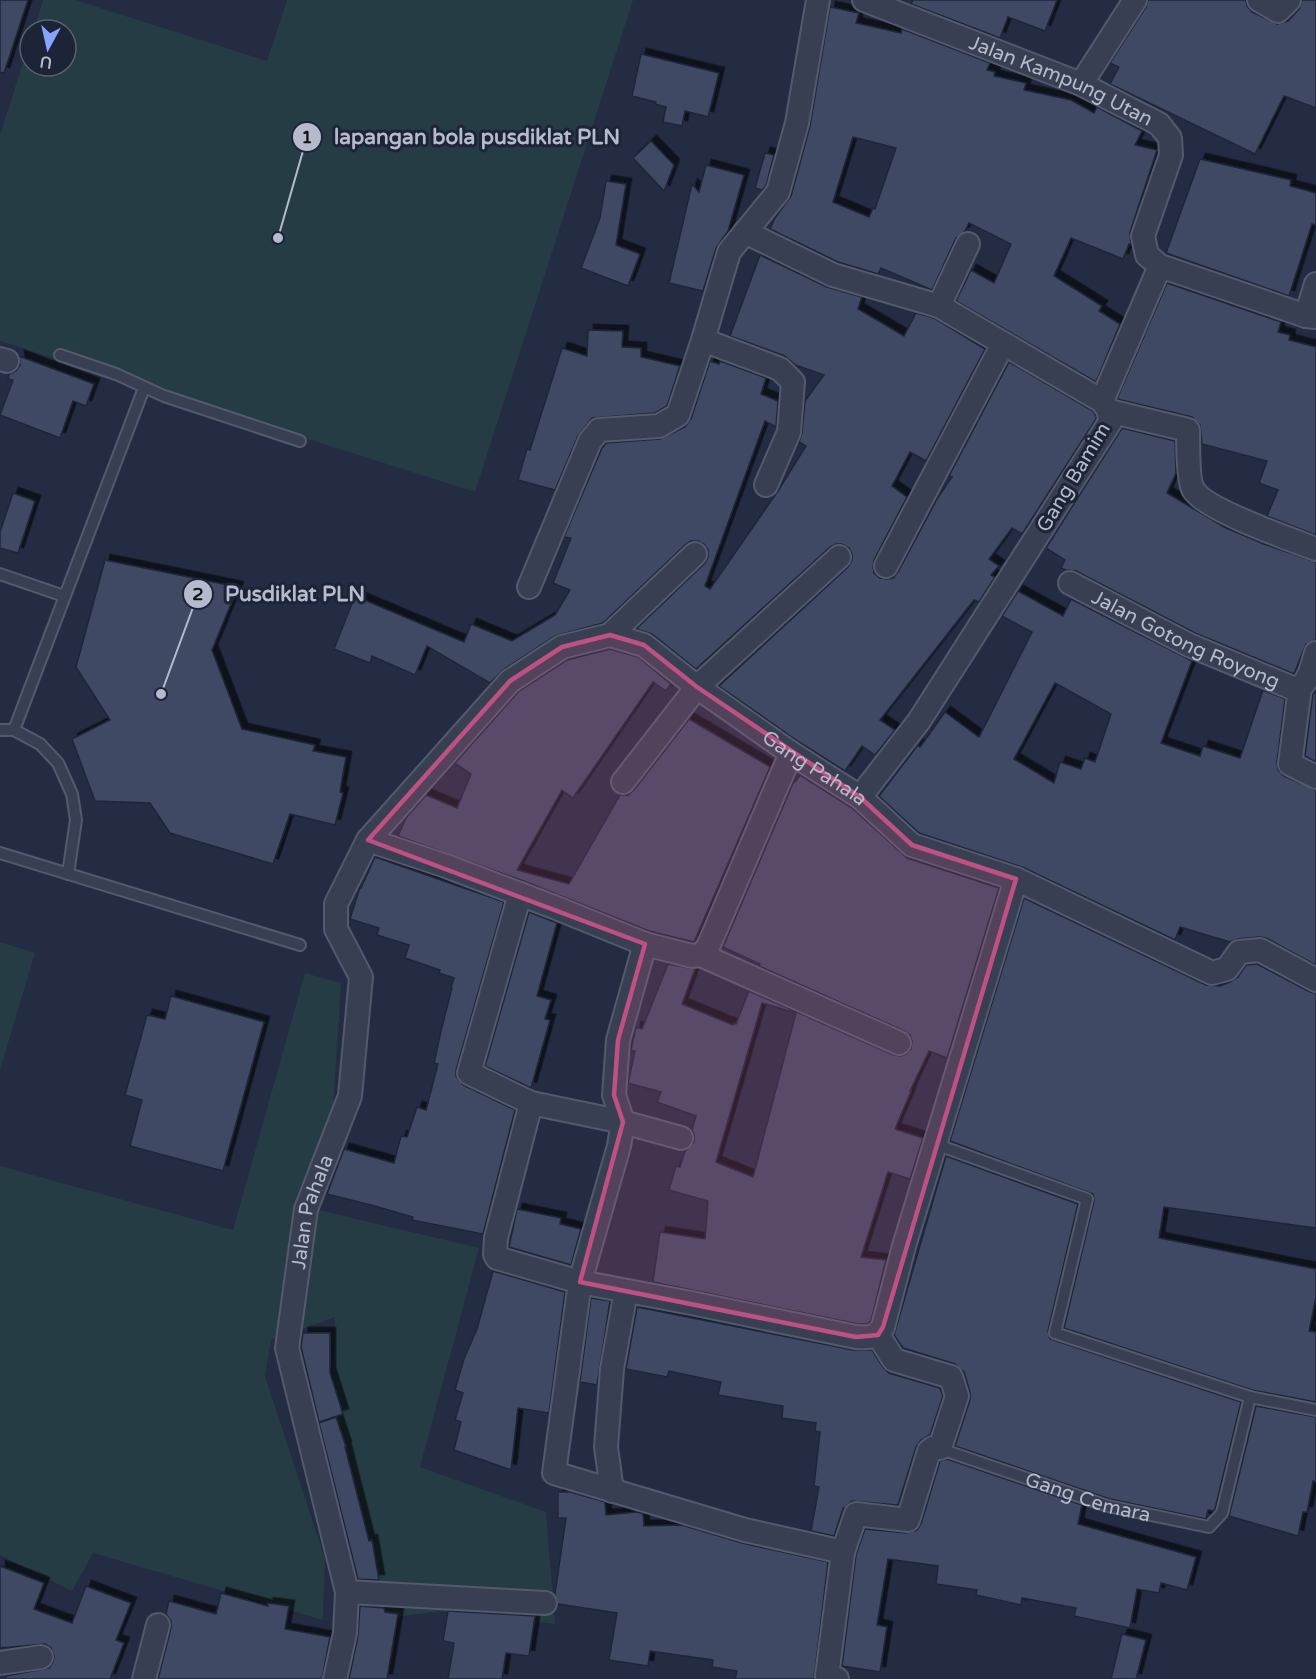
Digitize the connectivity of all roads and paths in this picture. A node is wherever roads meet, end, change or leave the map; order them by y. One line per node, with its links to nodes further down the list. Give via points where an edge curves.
1 (818, 0): 7 (street, via 797,123 778,192)
2 (864, 0): 6 (street, Jalan Kampung Utan)
3 (1135, 0): 6 (street)
4 (1259, 0): 5 (street, via 1278,11)
5 (1290, 0)
6 (1081, 84): 9 (street, Jalan Kampung Utan, via 1159,124 1170,138 1171,154 1143,236 1146,255)
7 (745, 232): 11 (street, via 833,275); 13 (street, via 729,252)
8 (968, 244): 11 (street)
9 (1160, 266): 12 (street); 17 (street, Gang Bamim)
10 (1316, 284): 12 (street)
11 (939, 306): 14 (street)
12 (1311, 317)
13 (703, 340): 19 (street, via 780,369 793,382 789,432); 26 (street, via 678,415 659,426 598,430 590,441)
14 (1003, 344): 17 (street); 23 (street)
15 (60, 355): 16 (lane)
16 (144, 388): 18 (lane); 27 (lane)
17 (1106, 406): 20 (street, via 1188,430 1192,488 1202,500); 37 (street, Gang Bamim, via 1110,422 920,721)
18 (300, 441)
19 (766, 485)
20 (1316, 549)
21 (695, 554): 28 (street)
22 (839, 557): 30 (street)
23 (886, 566)
24 (0, 574): 27 (lane)
25 (1070, 583): 31 (street, Jalan Gotong Royong, via 1189,645 1288,687)
26 (529, 587)
27 (64, 596): 33 (lane)
28 (610, 635): 30 (street, Gang Pahala, via 644,645); 38 (street, via 562,647 510,681)
29 (1316, 653): 31 (street, Jalan Gotong Royong)
30 (697, 687): 34 (street, Gang Pahala); 36 (street)
31 (1300, 688): 35 (street, via 1290,764)
32 (0, 730): 33 (lane)
33 (14, 730): 40 (lane, via 40,744 58,763 72,794 76,820)
34 (791, 753): 37 (street, Gang Pahala); 45 (street, via 708,947)
35 (1316, 777)
36 (623, 782)
37 (860, 797): 41 (street, Gang Pahala, via 912,845)
38 (368, 840): 42 (street); 60 (street, Jalan Pahala, via 336,904 336,929 361,977 350,1096 306,1209 287,1348)
39 (0, 853): 40 (lane)
40 (68, 874): 44 (lane)
41 (1016, 879): 46 (street, Gang Pahala, via 1212,973 1227,969 1239,952 1260,950); 51 (street)
42 (520, 894): 43 (street); 48 (street, via 469,1073)
43 (645, 944): 45 (street); 49 (street, via 618,1040 614,1095)
44 (300, 945)
45 (701, 955): 47 (street)
46 (1316, 980)
47 (899, 1043)
48 (531, 1103): 49 (street); 52 (street, via 495,1254 501,1260)
49 (623, 1122): 50 (street); 52 (street)
50 (681, 1138)
51 (935, 1144): 54 (street); 55 (lane, via 1087,1199 1055,1333)
52 (580, 1282): 53 (street); 58 (street, via 554,1473)
53 (626, 1291): 54 (street, via 856,1337); 58 (street, via 612,1369 606,1447)
54 (878, 1335): 57 (street, via 894,1360 951,1377 957,1396)
55 (1250, 1397): 56 (lane); 57 (lane, Gang Cemara, via 1222,1513 1209,1527 1108,1506)
56 (1316, 1410)
57 (937, 1448): 59 (street, via 929,1452 908,1520 856,1514)
58 (612, 1491): 59 (street, via 745,1530)
59 (843, 1552): 67 (street, via 827,1676)
60 (347, 1593): 61 (street); 66 (street, Jalan Pahala, via 345,1633)
61 (545, 1603)
62 (158, 1625): 65 (street)
63 (41, 1657): 64 (street)
64 (0, 1663)
65 (144, 1679)
66 (334, 1679)
67 (837, 1679)

